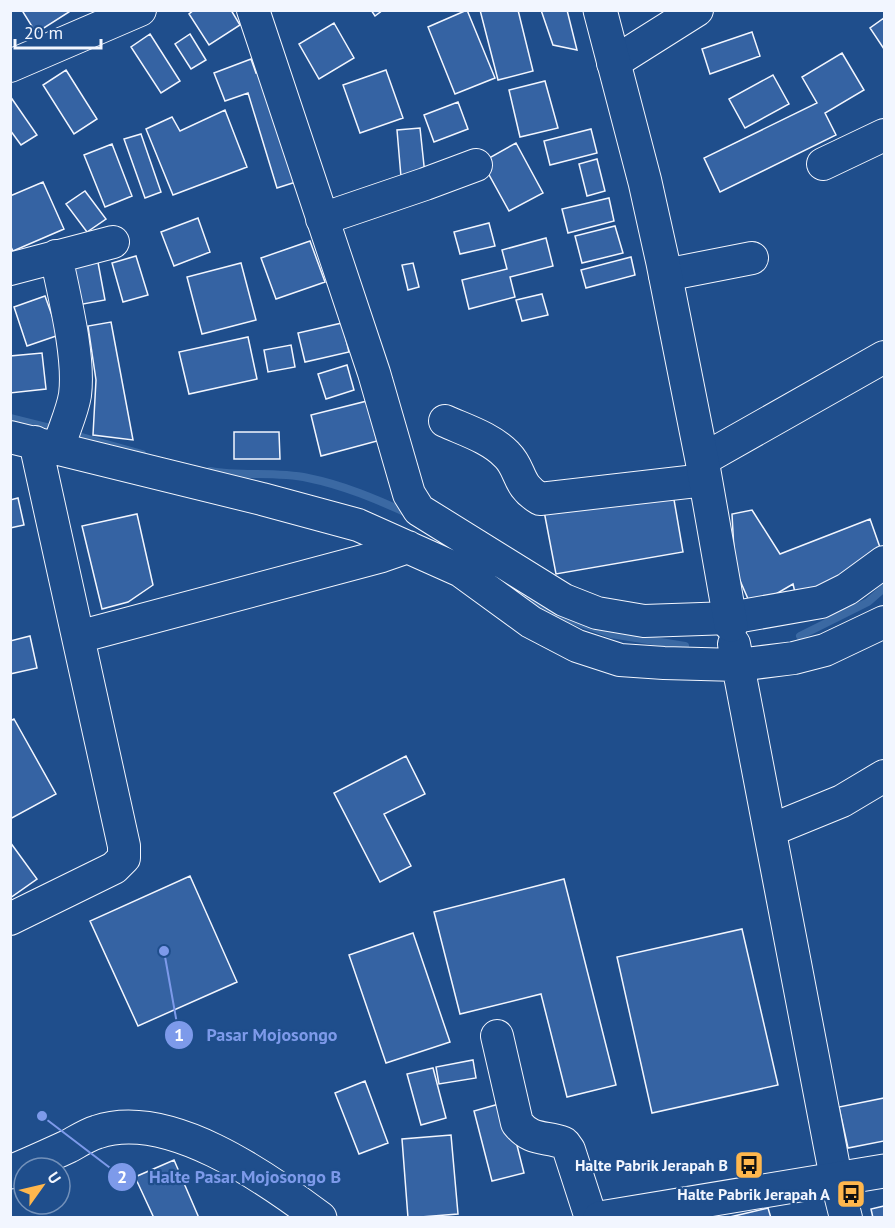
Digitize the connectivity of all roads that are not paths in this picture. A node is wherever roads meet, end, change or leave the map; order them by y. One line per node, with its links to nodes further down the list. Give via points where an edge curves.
1 (140, 10): 6 (street)
2 (253, 10): 10 (street)
3 (600, 10): 5 (main road)
4 (697, 10): 5 (street)
5 (613, 63): 15 (main road)
6 (10, 66)
7 (885, 135): 8 (street)
8 (823, 164)
9 (476, 165): 10 (street)
10 (322, 219): 20 (street, via 374,373 409,494 419,510)
11 (113, 242): 12 (street)
12 (56, 256): 14 (street); 18 (street, via 74,353 75,396)
13 (752, 258): 15 (street)
14 (10, 269)
15 (665, 275): 19 (main road)
16 (885, 357): 19 (street)
17 (445, 422): 19 (street, via 483,438 507,455 523,485 540,499)
18 (46, 438): 20 (street, via 358,525); 24 (street)
19 (704, 470): 22 (main road)
20 (424, 538): 22 (street, via 597,613 644,621); 24 (street, via 382,556); 25 (street, via 461,571 531,622 577,646 620,660)
21 (885, 562): 22 (street, via 847,589 820,602)
22 (731, 622): 25 (street)
23 (885, 622): 25 (street, via 825,650)
24 (78, 637): 28 (street, via 124,858 114,868)
25 (738, 665): 27 (street)
26 (885, 776): 27 (street, via 842,801)
27 (771, 830): 32 (street)
28 (10, 919)
29 (497, 1036): 34 (street, via 517,1123 535,1137 564,1143)
30 (885, 1171): 32 (main road)
31 (11, 1172): 33 (main road, via 97,1132 124,1126 161,1130 211,1149)
32 (836, 1178): 35 (main road); 36 (street)
33 (320, 1218)
34 (591, 1218)
35 (600, 1218)
36 (846, 1218)

